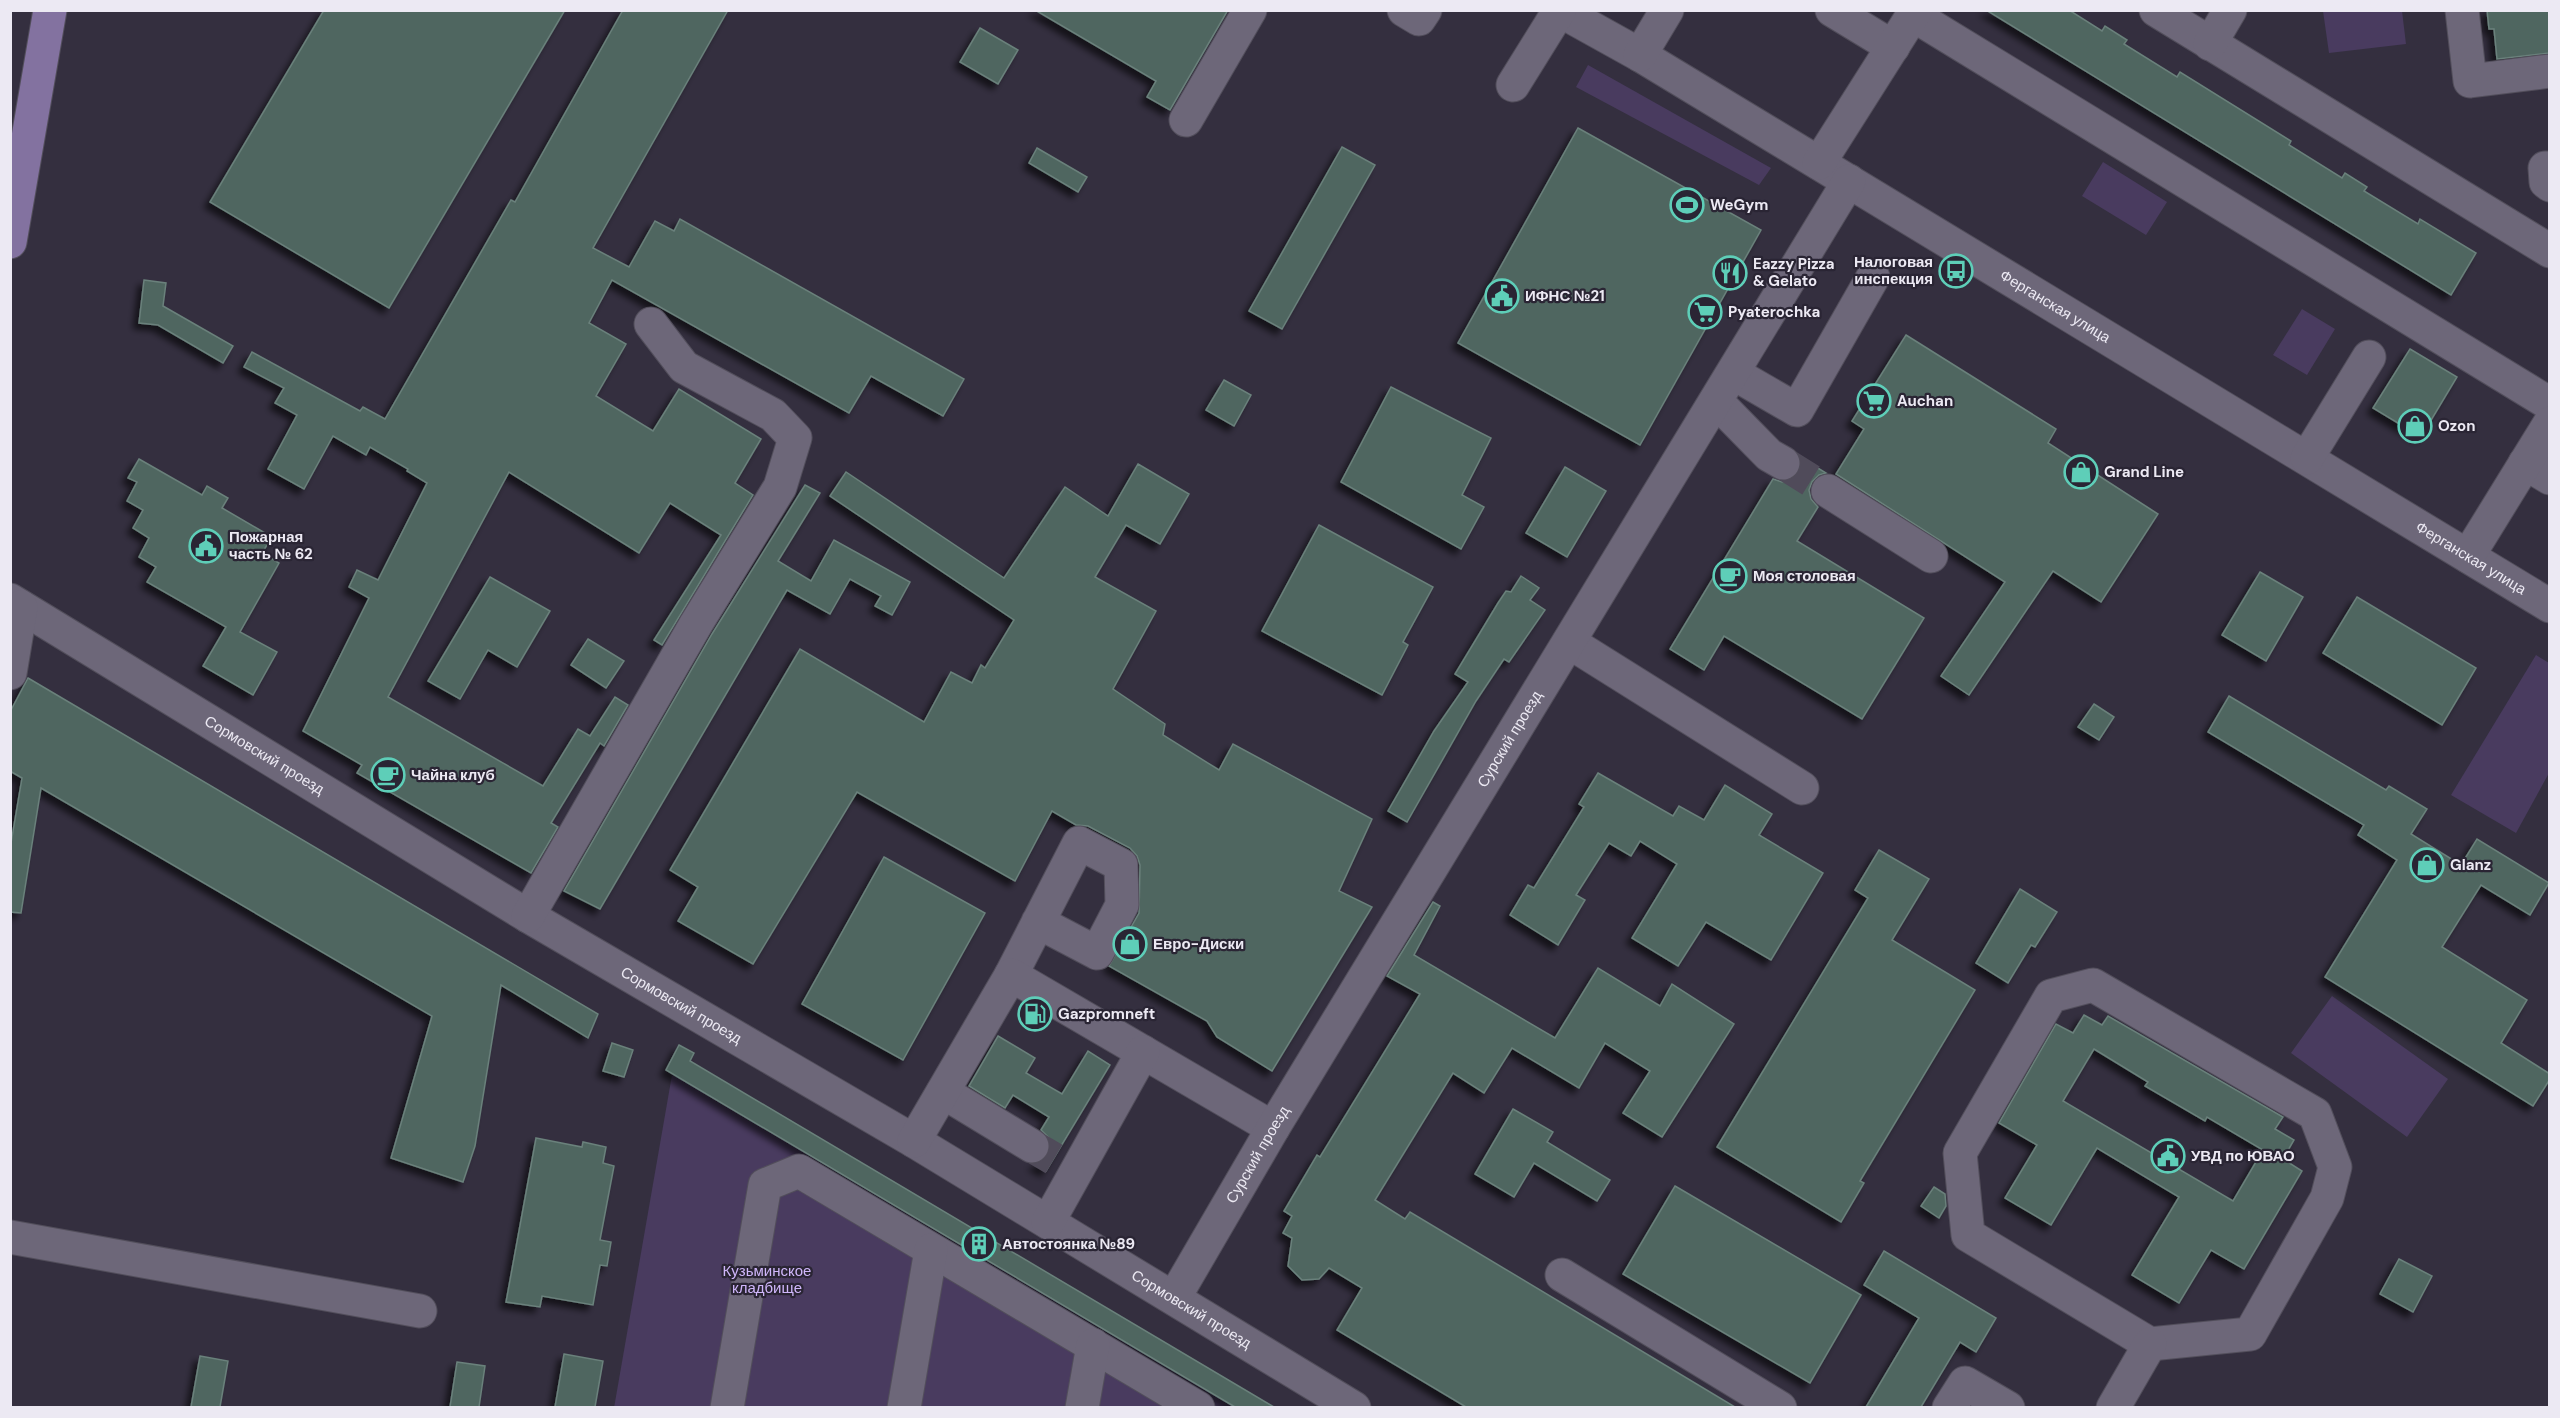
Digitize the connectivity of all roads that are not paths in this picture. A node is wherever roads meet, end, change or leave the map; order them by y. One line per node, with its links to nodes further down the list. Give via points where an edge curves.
1 (50, 10): 22 (main road)
2 (1250, 10): 17 (street)
3 (1404, 10): 4 (street, via 1419,19)
4 (1425, 10)
5 (1667, 10): 14 (street)
6 (1832, 10): 13 (street)
7 (2156, 10): 12 (street)
8 (2230, 10): 12 (street)
9 (2462, 10): 15 (street, via 2470,81)
10 (1559, 11): 14 (street, Ферганская улица); 16 (street)
11 (1915, 13): 13 (street); 29 (street)
12 (2210, 44): 23 (street)
13 (1893, 47): 18 (street)
14 (1640, 55): 18 (street, Ферганская улица)
15 (2550, 71)
16 (1514, 85)
17 (1186, 120)
18 (1819, 163): 20 (street, Ферганская улица)
19 (2550, 168): 21 (street, via 2545,168 2546,183)
20 (1849, 181): 27 (street, Сурский проезд); 31 (street, Ферганская улица)
21 (2550, 185)
22 (10, 242)
23 (2550, 251)
24 (1873, 277): 27 (street, via 1797,410)
25 (651, 324): 42 (street, via 684,367 774,415 795,438 780,487 696,624)
26 (2369, 357): 31 (street)
27 (1733, 373): 28 (street, Сурский проезд)
28 (1716, 401): 32 (street, via 1769,455); 39 (street, Сурский проезд)
29 (2550, 404)
30 (2550, 423): 33 (street)
31 (2307, 458): 36 (street, Ферганская улица)
32 (1783, 463)
33 (2537, 470): 36 (street)
34 (1828, 491): 35 (street)
35 (1931, 556)
36 (2468, 556): 38 (street, Ферганская улица)
37 (16, 603): 40 (street); 42 (street, Сормовский проезд)
38 (2550, 606)
39 (1569, 642): 41 (street); 47 (street, Сурский проезд)
40 (10, 673)
41 (1802, 788)
42 (528, 916): 48 (street, Сормовский проезд)
43 (1038, 922): 44 (street)
44 (1011, 975): 45 (street); 46 (street)
45 (1143, 1052): 47 (street); 49 (street)
46 (943, 1092): 48 (street); 49 (street)
47 (1273, 1128): 54 (street, Сурский проезд)
48 (914, 1141): 50 (street, Сормовский проезд)
49 (1054, 1159): 50 (street)
50 (1048, 1222): 54 (street, Сормовский проезд)
51 (10, 1237): 55 (street)
52 (931, 1250): 57 (street); 58 (street, via 799,1171 765,1185); 59 (street)
53 (1562, 1275): 63 (street)
54 (1174, 1298): 62 (street, Сормовский проезд)
55 (420, 1311)
56 (2150, 1344): 56 (street, via 2250,1334 2327,1198 2335,1167 2315,1114 2093,985 2051,996 1960,1153 1968,1235); 66 (street)
57 (1093, 1345): 60 (street); 61 (street)
58 (727, 1407)
59 (904, 1407)
60 (1082, 1407)
61 (1198, 1407)
62 (1354, 1407)
63 (1780, 1407)
64 (1949, 1407): 65 (street, via 1965,1383)
65 (2008, 1407)
66 (2113, 1407)

